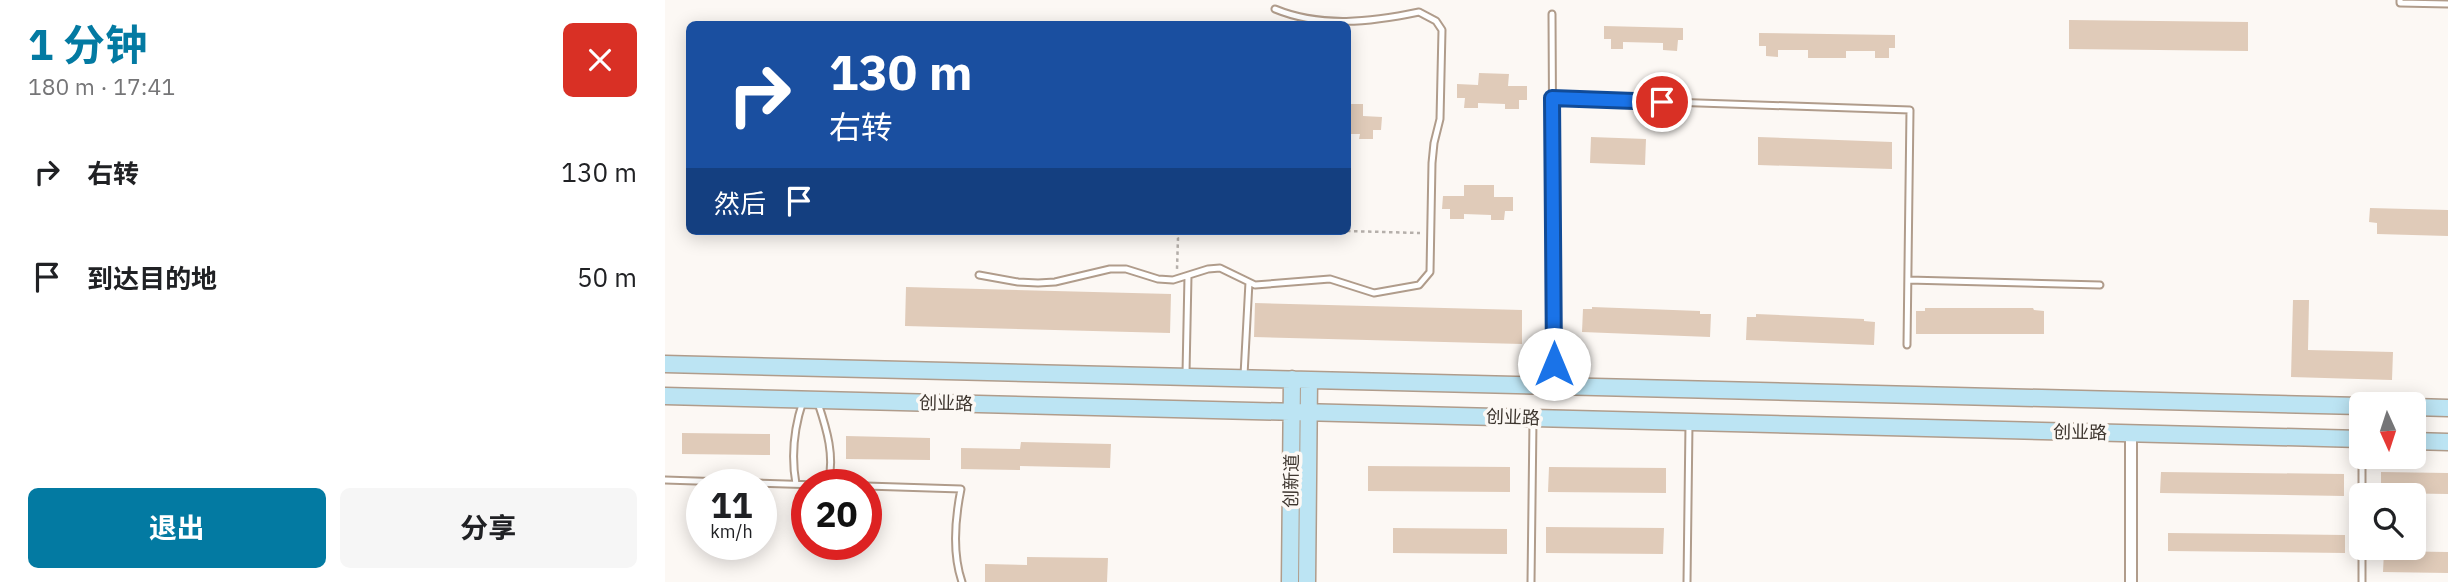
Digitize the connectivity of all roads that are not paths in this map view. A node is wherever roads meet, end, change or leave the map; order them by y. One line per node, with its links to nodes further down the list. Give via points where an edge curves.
1 (2400, 0): 2 (lane)
2 (2448, 4)
3 (1275, 9): 5 (lane)
4 (1552, 14): 7 (lane)
5 (1336, 21)
6 (1351, 22): 11 (lane, via 1419,12 1442,30 1430,272 1419,285 1393,291 1374,292 1330,278 1267,285)
7 (1552, 98): 10 (lane, via 1910,110); 19 (lane)
8 (979, 275): 9 (lane, via 1018,282 1126,269 1158,279)
9 (1188, 276): 11 (lane, via 1220,268); 15 (lane)
10 (1908, 280): 12 (lane); 13 (lane)
11 (1249, 282): 16 (lane)
12 (2100, 285)
13 (1907, 345)
14 (665, 364): 15 (main road, 创业路)
15 (1186, 377): 16 (main road, 创业路)
16 (1244, 378): 17 (main road, 创业路)
17 (1292, 379): 18 (main road, 创业路); 25 (main road, 创新道)
18 (1309, 380): 19 (main road, 创业路); 26 (main road, 创新道)
19 (1554, 386): 22 (main road, 创业路)
20 (665, 396): 21 (main road, 创业路)
21 (810, 399): 25 (main road, 创业路); 33 (lane, via 798,415); 34 (lane, via 830,446)
22 (2349, 406)
23 (2426, 407): 24 (main road)
24 (2448, 408)
25 (1291, 411): 26 (main road, 创业路); 40 (main road, 创新道)
26 (1308, 412): 27 (main road, 创业路); 41 (main road, 创新道)
27 (1533, 418): 28 (main road, 创业路); 42 (lane)
28 (1689, 422): 29 (main road, 创业路); 43 (lane)
29 (2131, 433): 30 (main road, 创业路); 44 (street)
30 (2349, 439)
31 (2426, 441): 32 (main road)
32 (2448, 442)
33 (795, 469)
34 (830, 469)
35 (665, 480): 36 (lane)
36 (791, 484)
37 (882, 487): 39 (lane, via 961,489 956,531)
38 (2362, 560): 45 (lane)
39 (962, 582)
40 (1290, 582)
41 (1307, 582)
42 (1531, 582)
43 (1687, 582)
44 (2131, 582)
45 (2362, 582)

